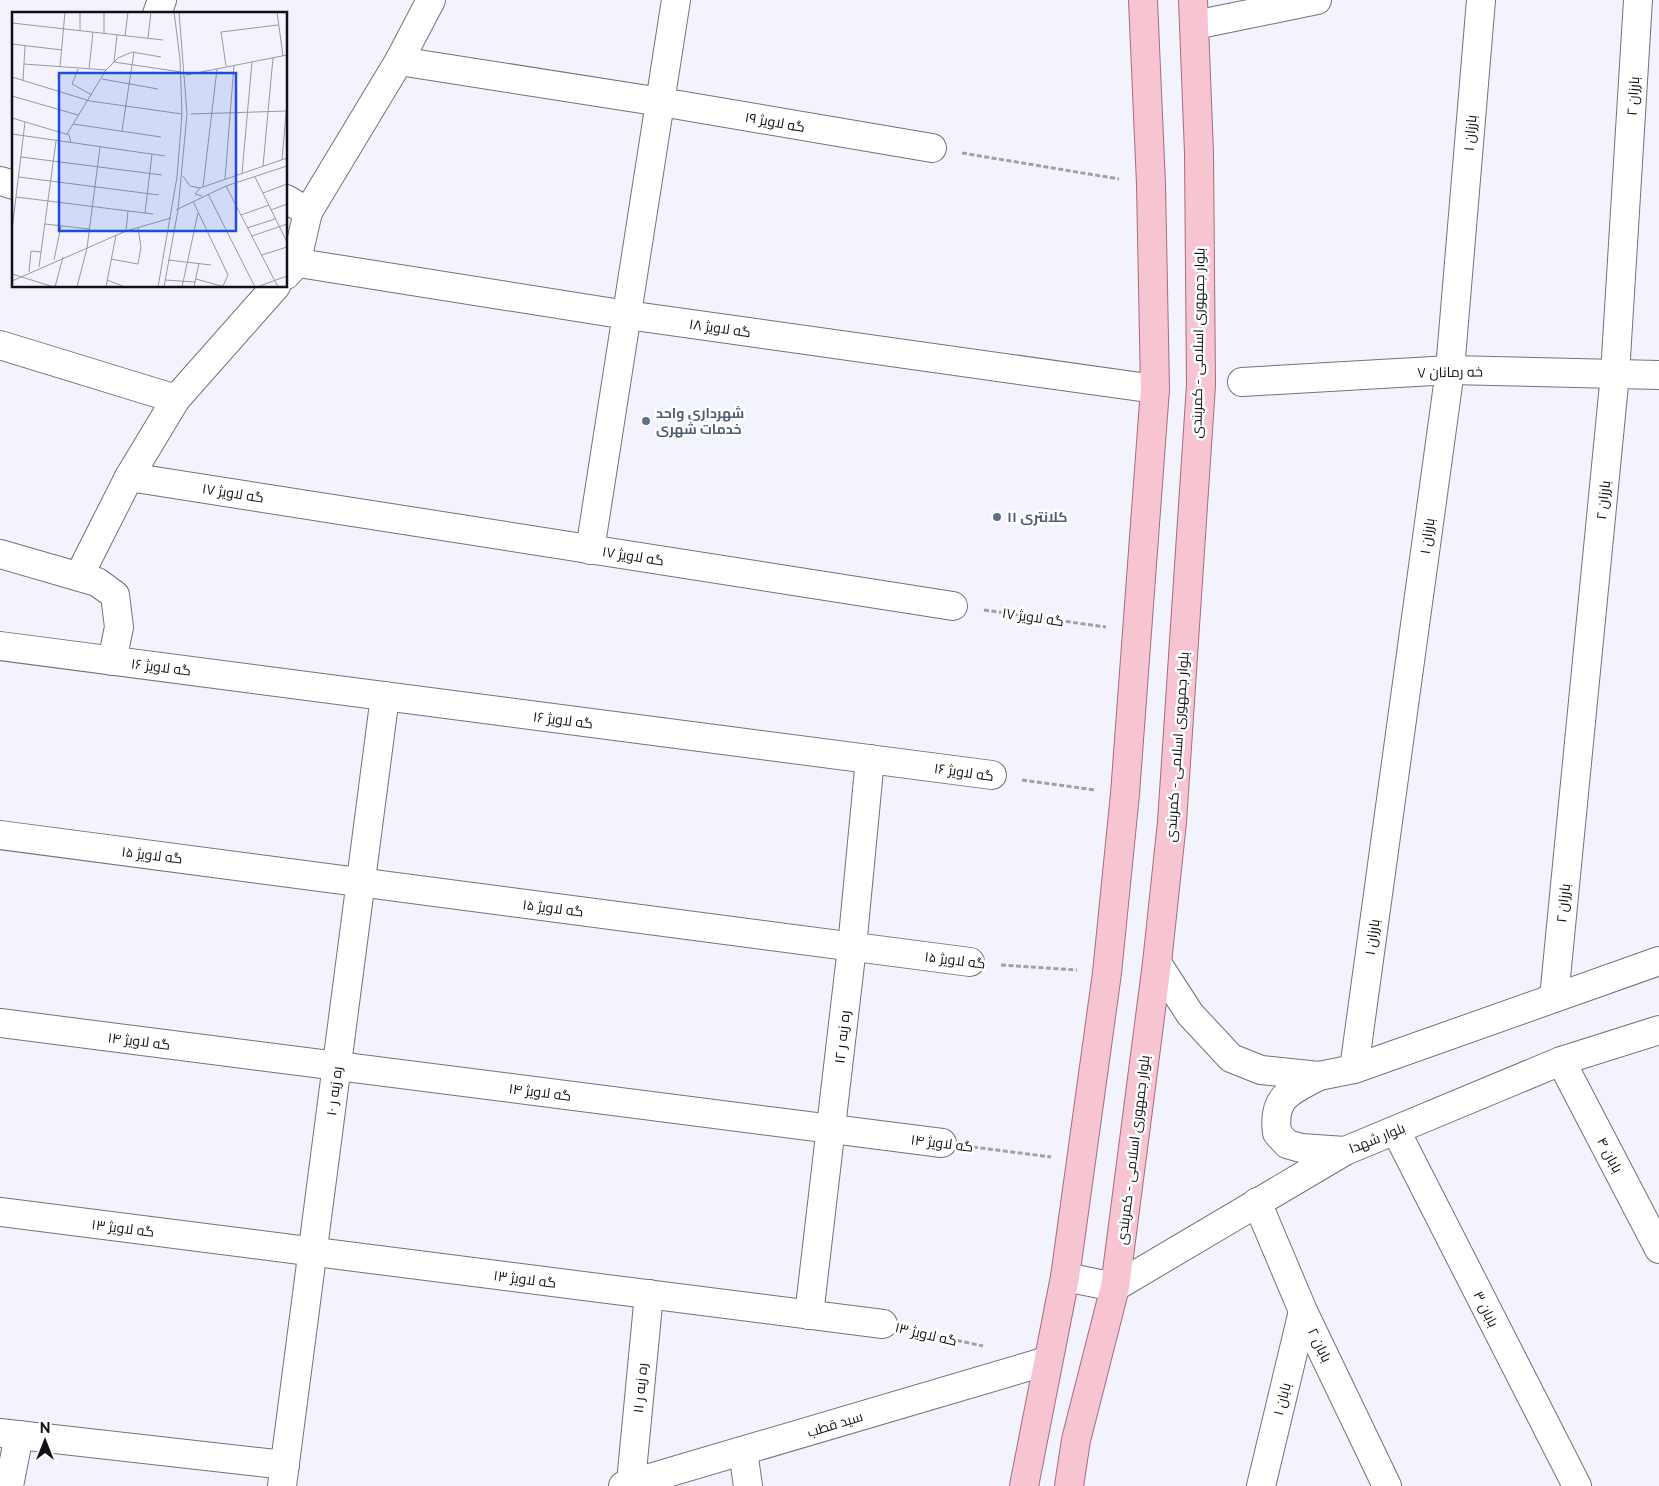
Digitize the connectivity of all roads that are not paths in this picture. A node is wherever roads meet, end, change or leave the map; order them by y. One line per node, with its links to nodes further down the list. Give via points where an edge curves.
1 (162, 0): 8 (street)
2 (432, 0): 10 (street)
3 (676, 0): 11 (street)
4 (1143, 0): 22 (main road)
5 (1317, 0): 9 (street)
6 (1481, 0): 18 (street, بارزان ۱)
7 (1638, 0): 19 (street, بارزان ۲)
8 (158, 12)
9 (1194, 13): 39 (main road, بلوار جمهوری اسلامی - کمربندی, via 1201,385 1172,822)
10 (399, 61): 11 (street, ۱۹ گه لاویژ); 13 (street)
11 (661, 102): 12 (street, ۱۹ گه لاویژ); 16 (street)
12 (932, 148)
13 (297, 205): 14 (street)
14 (289, 266): 16 (street, گه لاویژ ۱۸)
15 (274, 288): 23 (street)
16 (627, 315): 22 (street, گه لاویژ ۱۸); 25 (street)
17 (0, 345): 23 (street)
18 (1450, 370): 19 (street, خه رمانان ۷); 21 (street, خه رمانان ۷); 45 (street, بارزان ۱)
19 (1615, 374): 20 (street, خه رمانان ۷); 40 (street, بارزان ۲)
20 (1659, 375)
21 (1242, 382)
22 (1155, 389): 55 (main road, via 1125,794 1107,972)
23 (176, 399): 24 (street)
24 (129, 477): 25 (street, گه لاویژ ۱۷); 27 (street)
25 (590, 550): 28 (street, گه لاویژ ۱۷)
26 (0, 554): 27 (street)
27 (79, 576): 30 (street, via 98,582 115,595 119,627)
28 (953, 606)
29 (0, 646): 30 (street, ۱۶ گه لاویژ)
30 (112, 661): 31 (street, ۱۶ گه لاویژ)
31 (385, 696): 32 (street, ۱۶ گه لاویژ); 35 (street, ره زبه ر ۱۰)
32 (870, 759): 33 (street, ۱۶ گه لاویژ); 36 (street, ره زبه ر ۱۲)
33 (992, 775)
34 (0, 835): 35 (street, گه لاویژ ۱۵)
35 (361, 882): 36 (street, گه لاویژ ۱۵); 44 (street, ره زبه ر ۱۰)
36 (852, 947): 38 (street, گه لاویژ ۱۵); 47 (street, ره زبه ر ۱۲)
37 (1659, 961): 40 (street)
38 (970, 962)
39 (1157, 963): 46 (street, via 1190,1014 1232,1058 1262,1070); 56 (main road, بلوار جمهوری اسلامی - کمربندی)
40 (1554, 998): 45 (street)
41 (0, 1023): 44 (street, گه لاویژ ۱۴)
42 (1659, 1030): 43 (street, بلوار شهدا)
43 (1561, 1061): 48 (street, بلوار شهدا); 53 (street, بابان ۴)
44 (337, 1066): 47 (street, گه لاویژ ۱۴); 54 (street, ره زبه ر ۱۰)
45 (1354, 1069): 46 (street)
46 (1319, 1076): 50 (street, via 1288,1092 1277,1108 1277,1133 1287,1144 1301,1148)
47 (832, 1130): 49 (street, گه لاویژ ۱۴); 59 (street, ره زبه ر ۱۲)
48 (1396, 1131): 50 (street, بلوار شهدا); 74 (street, بابان ۳)
49 (942, 1144)
50 (1344, 1152): 51 (street, بلوار شهدا)
51 (1257, 1202): 56 (street, بلوار شهدا); 58 (street, بابان ۲)
52 (0, 1212): 54 (street, گه لاویژ ۱۳)
53 (1659, 1249)
54 (312, 1252): 57 (street, گه لاویژ ۱۳); 66 (street, ره زبه ر ۱۰)
55 (1065, 1277): 56 (street); 61 (main road)
56 (1115, 1288): 64 (main road, بلوار جمهوری اسلامی - کمربندی)
57 (649, 1294): 59 (street, گه لاویژ ۱۳); 67 (street, ره زبه ر ۱۱)
58 (1304, 1312): 72 (street, بابان ۱); 73 (street, بابان ۲)
59 (809, 1315): 60 (street, گه لاویژ ۱۳)
60 (883, 1324)
61 (1047, 1361): 63 (main road); 65 (street, سید قطب)
62 (9, 1434): 66 (street); 68 (street)
63 (1033, 1434): 64 (main road); 70 (main road)
64 (1076, 1440): 71 (main road, بلوار جمهوری اسلامی - کمربندی)
65 (743, 1451): 67 (street, سید قطب); 69 (street)
66 (283, 1475)
67 (627, 1484)
68 (9, 1486)
69 (748, 1486)
70 (1024, 1486)
71 (1069, 1486)
72 (1261, 1486)
73 (1388, 1486)
74 (1577, 1486)

